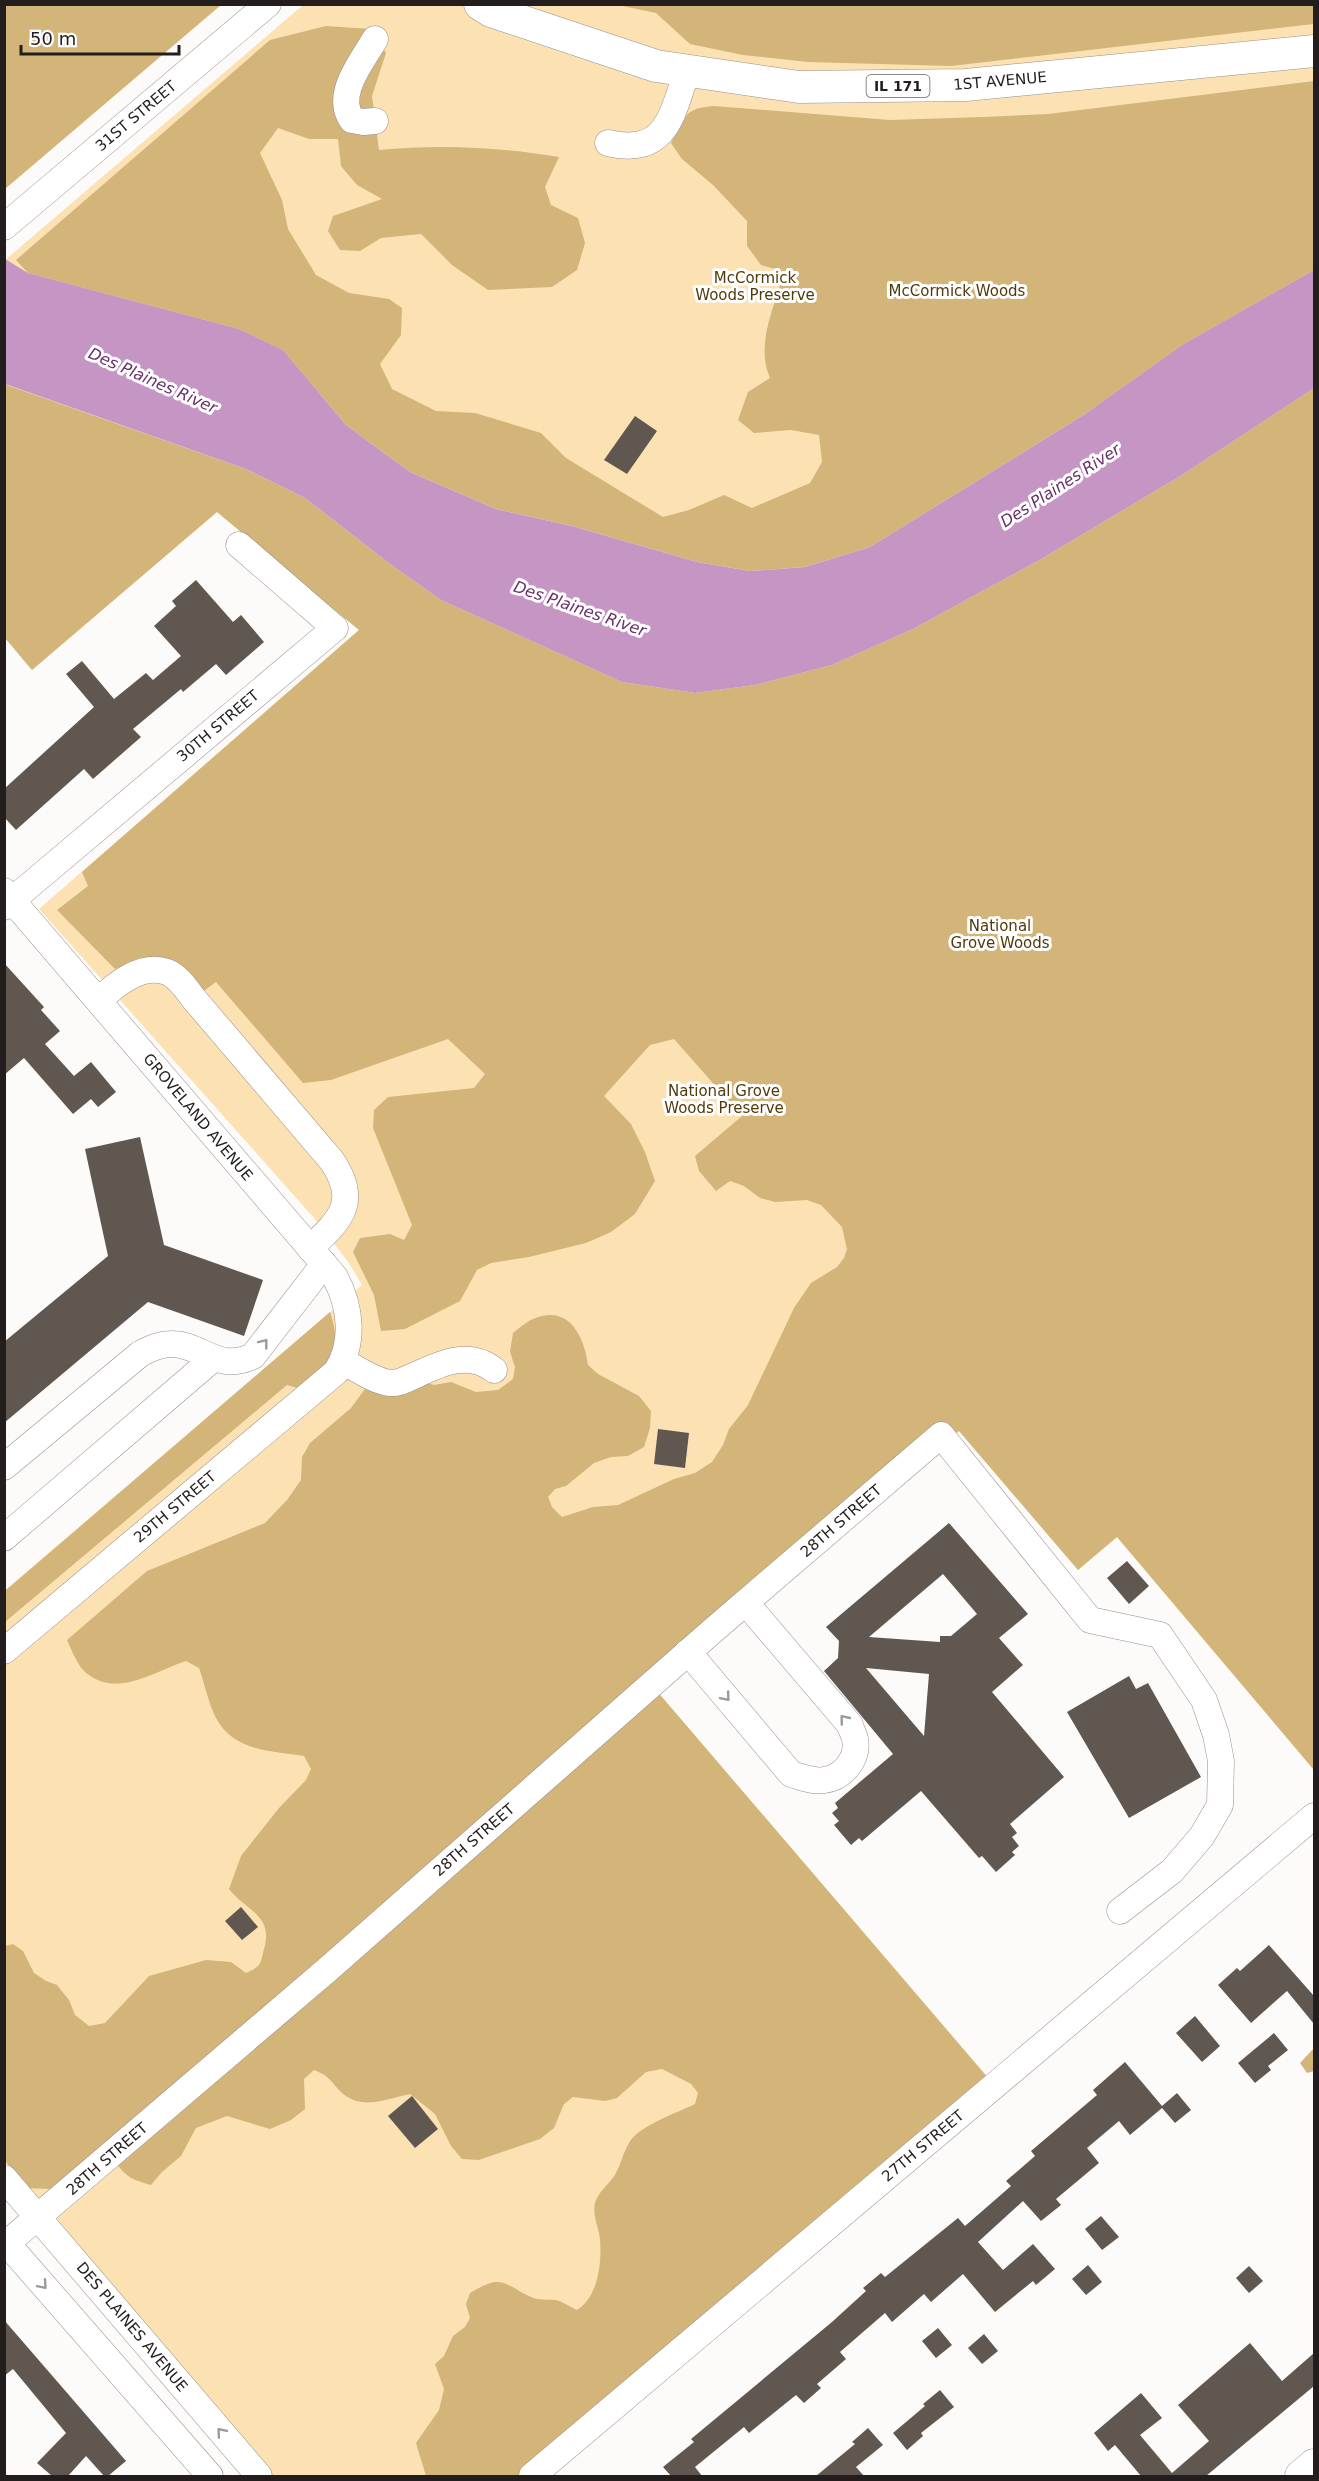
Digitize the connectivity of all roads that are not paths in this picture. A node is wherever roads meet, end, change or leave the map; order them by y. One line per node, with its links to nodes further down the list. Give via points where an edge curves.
1 (268, 4): 8 (street, 31ST STREET)
2 (480, 4): 5 (main road, 1ST AVENUE / IL 171, via 656,66)
3 (375, 39): 6 (street, via 348,84 345,106 352,120)
4 (1314, 51): 5 (main road, 1ST AVENUE / IL 171, via 966,85 799,87)
5 (687, 70): 7 (street, via 666,129 643,146)
6 (375, 121)
7 (608, 143)
8 (4, 227)
9 (239, 545): 10 (street, 30TH STREET, via 335,628)
10 (7, 899): 11 (street, GROVELAND AVENUE)
11 (99, 1000): 12 (street, GROVELAND AVENUE); 12 (street, via 128,977 144,971 167,972 210,1017 342,1175 346,1204)
12 (317, 1256): 13 (street, one-way to 12, via 240,1362 253,1356); 14 (street, GROVELAND AVENUE, via 335,1277 347,1305 348,1341)
13 (214, 1358): 16 (street, via 174,1344 140,1353); 17 (street)
14 (343, 1361): 15 (street, via 387,1383 463,1359 479,1360); 19 (street, 29TH STREET, via 317,1389)
15 (494, 1370)
16 (4, 1467)
17 (5, 1538)
18 (746, 1603): 20 (street, 28TH STREET); 20 (street, one-way to 18, via 791,1774 824,1780 841,1774 854,1753 856,1740 849,1725); 22 (street, 28TH STREET, via 941,1435 1090,1620 1160,1635 1204,1700 1221,1761 1220,1805 1202,1836 1172,1871)
19 (4, 1651)
20 (688, 1652): 24 (street, 28TH STREET, via 327,1970)
21 (1314, 1816): 29 (street, 27TH STREET)
22 (1120, 1911)
23 (4, 2178): 24 (street, DES PLAINES AVENUE)
24 (38, 2217): 25 (street, 28TH STREET); 28 (street, DES PLAINES AVENUE, one-way to 24)
25 (6, 2242): 27 (street, one-way to 27)
26 (1314, 2465): 30 (main road)
27 (210, 2476)
28 (259, 2476)
29 (532, 2476)
30 (1301, 2476)

